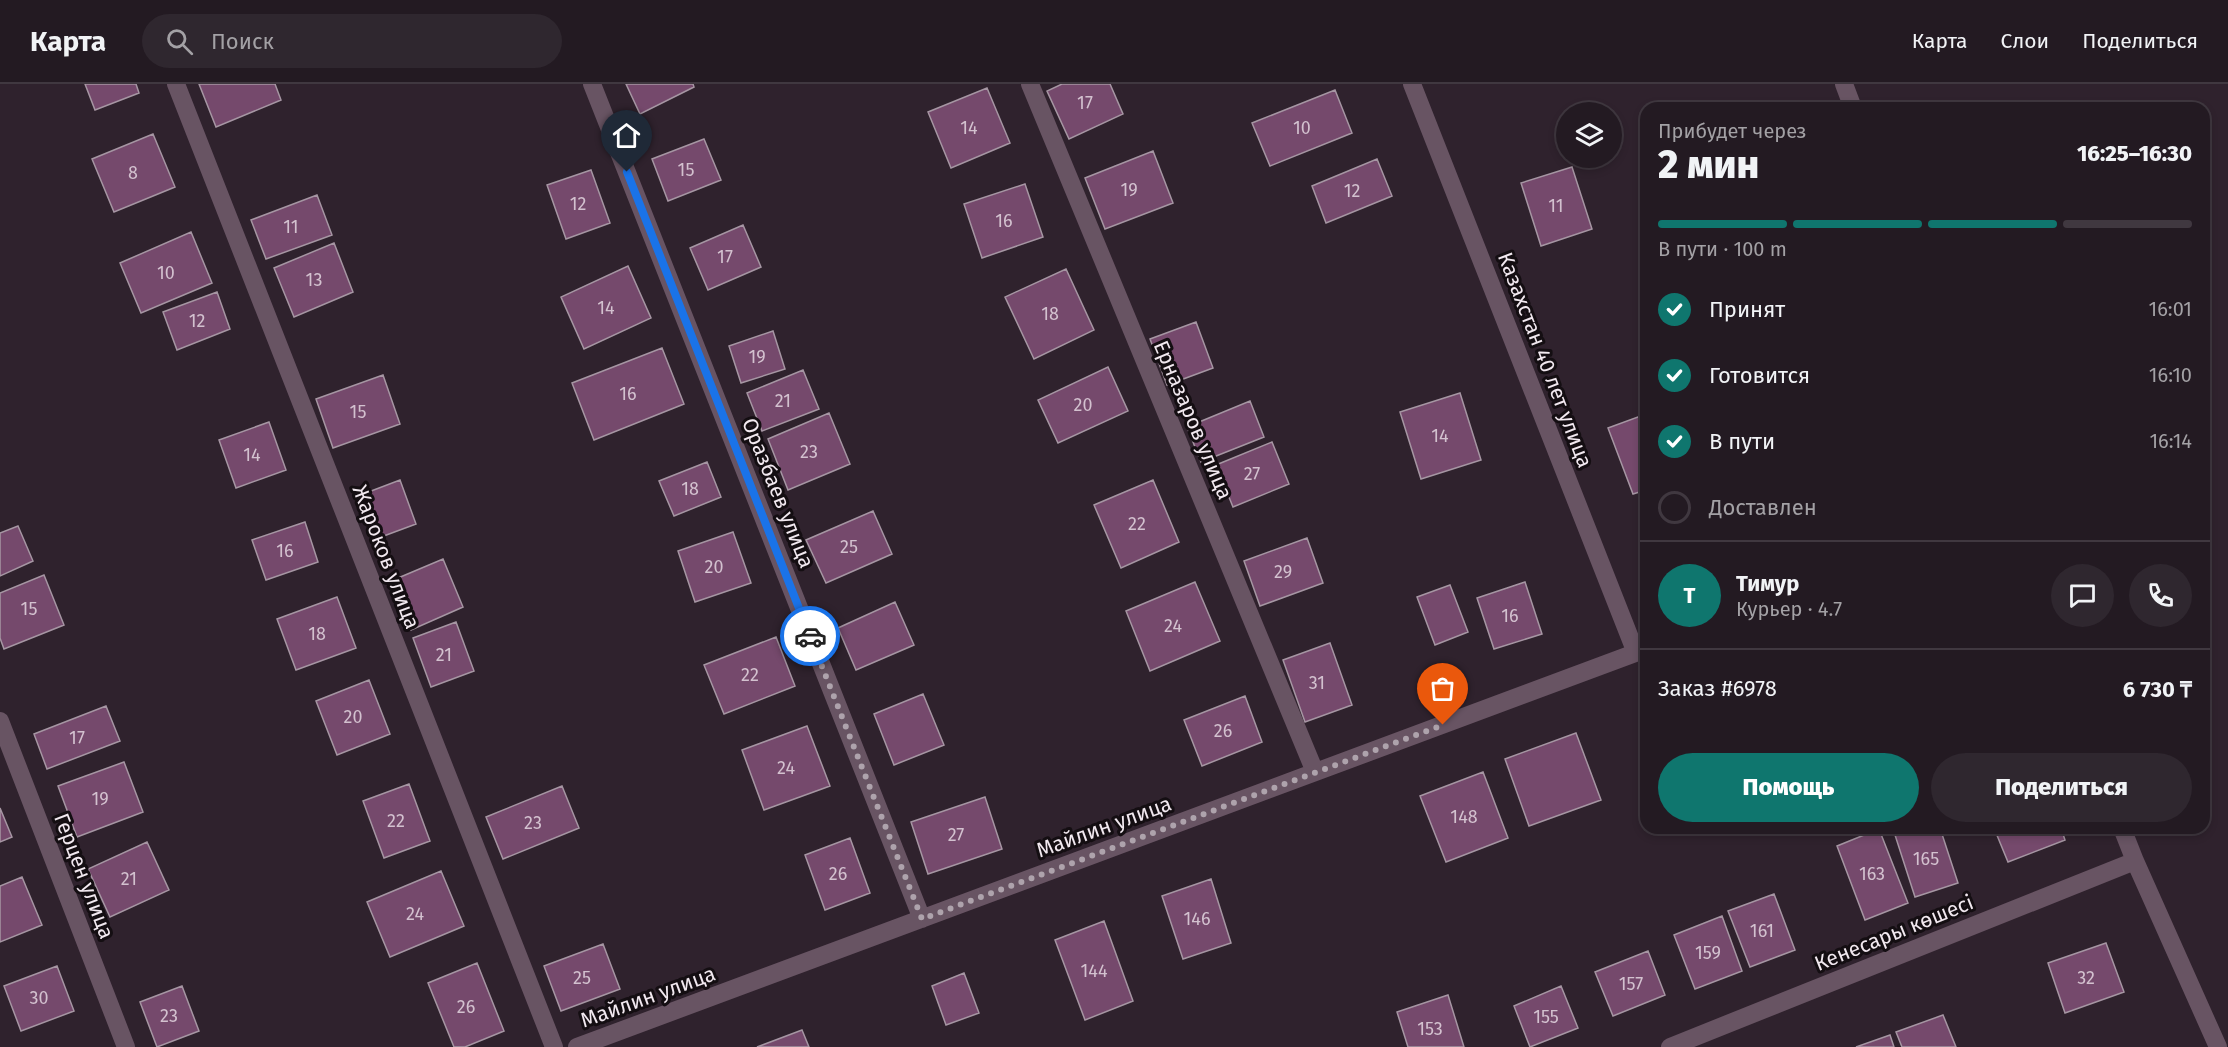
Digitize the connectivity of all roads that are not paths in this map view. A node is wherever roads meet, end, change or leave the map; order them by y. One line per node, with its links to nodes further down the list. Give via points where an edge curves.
1 (176, 84): 15 (street, Жароков улица)
2 (592, 84): 13 (street, Оразбаев улица)
3 (1030, 84): 10 (street, Ерназаров улица)
4 (1412, 84): 7 (street, Казахстан 40 лет улица)
5 (1844, 84): 6 (street)
6 (1851, 102)
7 (1640, 649)
8 (1640, 651): 10 (street, Майлин улица)
9 (0, 721): 14 (street, Герцен улица)
10 (1315, 772): 13 (street, Майлин улица)
11 (2124, 834): 12 (street)
12 (2135, 861): 17 (street, Кенесары көшесі); 18 (street)
13 (922, 919): 16 (street, Майлин улица)
14 (126, 1047)
15 (554, 1047)
16 (578, 1047)
17 (1670, 1047)
18 (2218, 1047)

